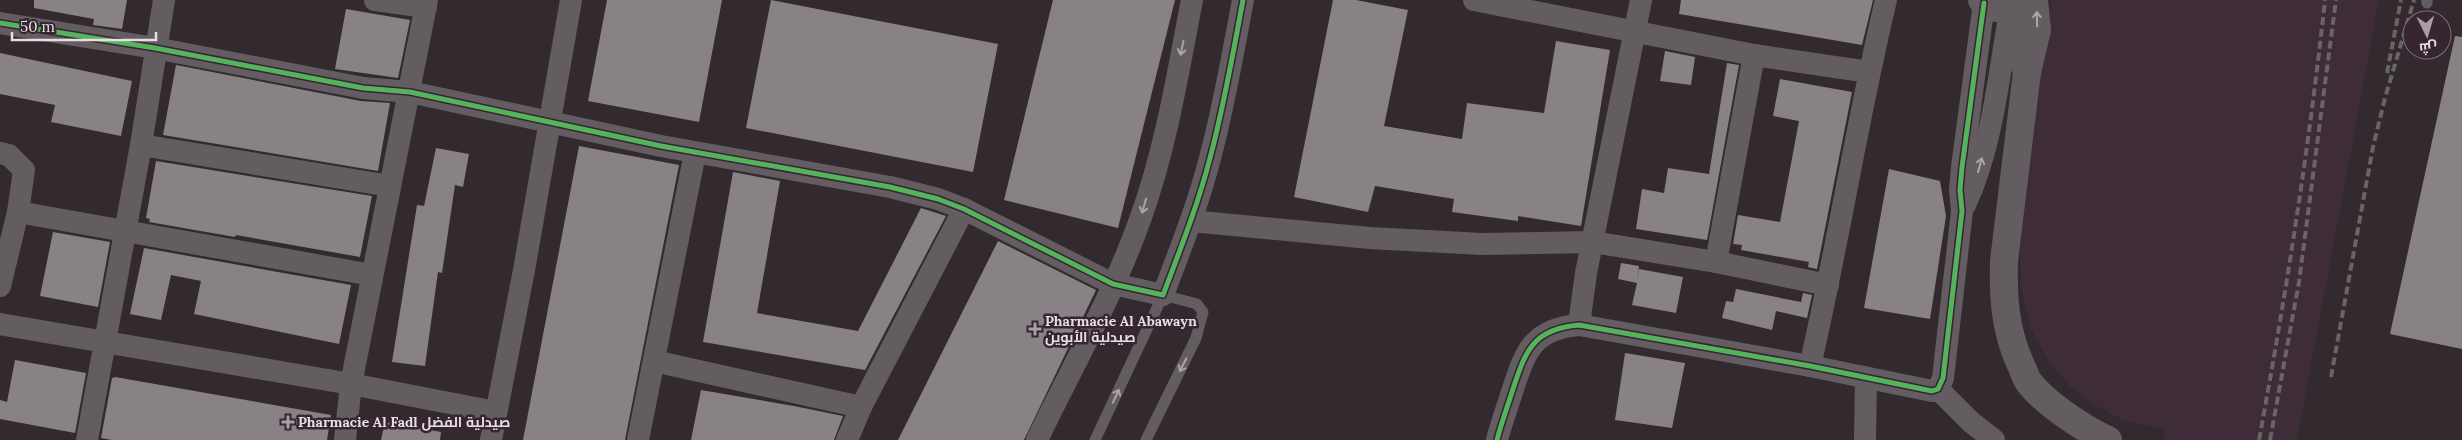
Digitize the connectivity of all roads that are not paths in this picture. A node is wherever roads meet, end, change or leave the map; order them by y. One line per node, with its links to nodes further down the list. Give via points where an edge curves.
1 (164, 0): 14 (street)
2 (375, 0): 11 (street)
3 (571, 0): 18 (street)
4 (1192, 0): 31 (street, one-way to 31, via 1155,168 1141,217)
5 (1243, 0): 26 (street, via 1223,107)
6 (1474, 0): 13 (street)
7 (1641, 0): 13 (street)
8 (1886, 0): 16 (street)
9 (1983, 1): 10 (street, via 1998,8); 24 (street, via 1962,167)
10 (2020, 2): 24 (street, one-way to 10, via 1978,173); 56 (street, via 2037,30 2027,72 2004,261 2010,340 2028,380 2086,430)
11 (427, 4): 17 (street)
12 (0, 22): 14 (street)
13 (1634, 32): 15 (street); 28 (street)
14 (155, 48): 17 (street, via 363,88); 19 (street)
15 (1754, 54): 16 (street); 29 (street)
16 (1869, 72): 32 (street)
17 (410, 92): 18 (street); 22 (street)
18 (549, 123): 21 (street); 44 (street)
19 (141, 145): 22 (street); 27 (street)
20 (0, 153): 25 (street, via 9,155 24,170)
21 (695, 153): 23 (street, via 890,187); 38 (street)
22 (390, 186): 30 (street)
23 (964, 209): 31 (street); 43 (street)
24 (1962, 210): 42 (street, via 1943,378)
25 (18, 212): 27 (street); 33 (street)
26 (1191, 220): 28 (street, via 1389,239 1518,245); 34 (street)
27 (125, 231): 30 (street); 37 (street)
28 (1594, 242): 29 (street); 36 (street)
29 (1716, 262): 32 (street)
30 (372, 274): 41 (street)
31 (1113, 284): 34 (street); 50 (street)
32 (1828, 285): 39 (street)
33 (0, 286)
34 (1163, 295): 51 (lane, one-way to 34); 52 (lane, one-way to 52, via 1197,304 1203,312 1202,323)
35 (0, 324): 37 (street)
36 (1579, 325): 39 (street); 53 (street, via 1550,333 1528,349)
37 (104, 341): 41 (street); 45 (street)
38 (654, 361): 43 (street); 48 (street)
39 (1810, 366): 40 (street)
40 (1866, 379): 42 (street, via 1932,391); 54 (street)
41 (351, 384): 44 (street); 46 (street)
42 (1938, 389): 55 (street)
43 (861, 407): 49 (street)
44 (496, 412): 47 (street)
45 (87, 440)
46 (345, 440)
47 (491, 440)
48 (638, 440)
49 (847, 440)
50 (1037, 440)
51 (1095, 440)
52 (1146, 440)
53 (1497, 440)
54 (1864, 440)
55 (1994, 440)
56 (2108, 440)

